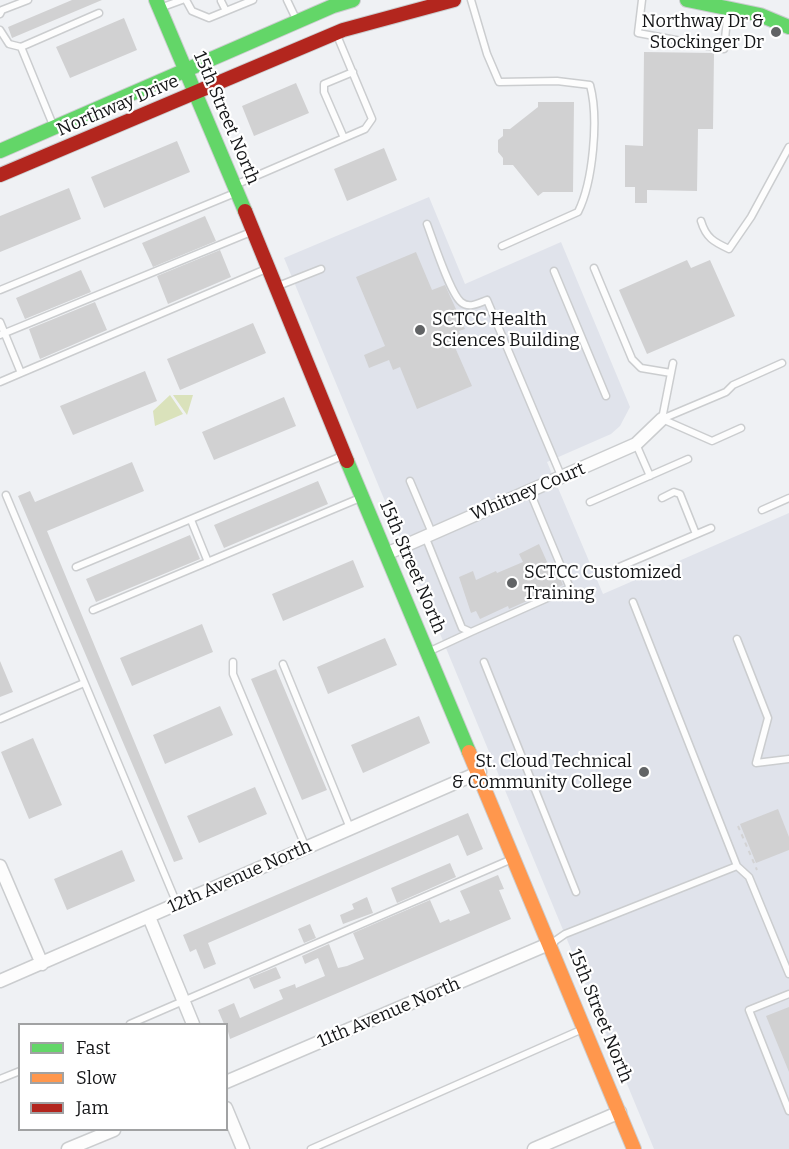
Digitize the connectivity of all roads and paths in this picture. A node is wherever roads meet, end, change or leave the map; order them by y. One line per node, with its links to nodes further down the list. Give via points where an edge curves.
1 (1, 0): 15 (lane)
2 (28, 0): 15 (lane)
3 (184, 0): 13 (lane); 16 (lane, via 192,11 209,18)
4 (221, 0): 16 (lane)
5 (253, 0): 12 (lane)
6 (287, 0): 18 (lane)
7 (353, 0): 18 (street, Northway Drive)
8 (454, 0): 21 (street, Northway Drive)
9 (471, 0): 35 (lane, via 499,82 590,85 592,94 594,124 587,194 578,212)
10 (642, 0): 14 (lane, via 638,33 724,49)
11 (687, 0): 14 (street)
12 (240, 2): 16 (lane)
13 (158, 4): 23 (street, 15th Street North)
14 (728, 8): 19 (street)
15 (2, 11)
16 (226, 11)
17 (99, 13): 22 (lane)
18 (297, 21): 23 (street, Northway Drive)
19 (789, 27)
20 (0, 30): 22 (lane, via 9,44)
21 (336, 33): 24 (lane); 25 (street, Northway Drive)
22 (21, 47): 26 (lane)
23 (186, 69): 25 (street, 15th Street North); 26 (street, Northway Drive)
24 (352, 72): 27 (lane, via 372,119 364,129); 27 (lane, via 324,84)
25 (196, 93): 30 (street, Northway Drive); 31 (street, 15th Street North)
26 (54, 128): 29 (street, Northway Drive)
27 (344, 138): 31 (lane)
28 (789, 147): 32 (lane, via 729,249 711,241)
29 (0, 151)
30 (0, 175)
31 (236, 188): 34 (street, 15th Street North); 41 (lane)
32 (701, 221)
33 (427, 224): 56 (lane, via 462,303 473,306 487,300)
34 (254, 230): 36 (street, 15th Street North); 43 (lane)
35 (502, 246)
36 (270, 267): 40 (street, 15th Street North); 46 (lane)
37 (594, 268): 47 (lane, via 633,359 641,368)
38 (321, 269): 40 (lane)
39 (554, 271): 49 (lane)
40 (278, 286): 53 (street, 15th Street North)
41 (0, 290)
42 (0, 322): 43 (lane)
43 (2, 334): 46 (lane)
44 (673, 363): 47 (lane)
45 (782, 363): 50 (lane)
46 (21, 373): 48 (lane)
47 (670, 373): 50 (lane)
48 (0, 382)
49 (606, 396)
50 (662, 419): 51 (lane, via 712,441); 52 (street, Whitney Court)
51 (741, 428)
52 (636, 444): 55 (lane); 56 (street, Whitney Court)
53 (346, 454): 60 (street, 15th Street North); 65 (lane)
54 (688, 459): 55 (lane)
55 (650, 476): 63 (lane)
56 (562, 478): 58 (street, Whitney Court)
57 (410, 481): 68 (lane)
58 (530, 492): 68 (street, Whitney Court); 75 (lane, via 570,588)
59 (6, 495): 81 (lane)
60 (363, 497): 69 (street, 15th Street North); 70 (lane)
61 (662, 498): 67 (lane, via 674,492 680,494)
62 (789, 498): 64 (lane)
63 (590, 502)
64 (762, 510)
65 (191, 520): 70 (lane); 71 (lane)
66 (711, 528): 67 (lane)
67 (696, 534): 72 (lane)
68 (428, 535): 69 (street, Whitney Court); 75 (lane, via 462,628)
69 (386, 554): 77 (street, 15th Street North)
70 (208, 562): 74 (lane)
71 (76, 567)
72 (617, 568)
73 (633, 602): 89 (lane)
74 (93, 610)
75 (471, 632): 77 (lane)
76 (737, 639): 83 (lane, via 768,718 756,763)
77 (428, 652): 84 (street, 15th Street North)
78 (233, 662): 86 (lane, via 232,674)
79 (484, 662): 90 (lane)
80 (283, 664): 85 (lane)
81 (84, 683): 82 (lane); 91 (lane)
82 (0, 719)
83 (789, 759)
84 (480, 771): 85 (street, 12th Avenue North); 87 (street, 15th Street North)
85 (350, 828): 86 (street, 12th Avenue North)
86 (306, 848): 91 (street, 12th Avenue North)
87 (515, 858): 93 (street, 15th Street North); 98 (lane)
88 (0, 866): 94 (street)
89 (736, 866): 93 (lane, via 565,934); 95 (lane, via 749,877)
90 (576, 892)
91 (177, 904): 92 (street, 12th Avenue North)
92 (149, 917): 94 (street, 12th Avenue North); 98 (street)
93 (551, 944): 101 (street, 15th Street North); 104 (street, 11th Avenue North)
94 (42, 964): 96 (street, 12th Avenue North)
95 (789, 974)
96 (0, 981)
97 (789, 994): 105 (lane, via 749,1010)
98 (183, 1002): 99 (lane); 100 (street)
99 (132, 1023)
100 (193, 1023)
101 (585, 1028): 106 (street, 15th Street North); 111 (lane)
102 (18, 1072): 103 (lane)
103 (0, 1079)
104 (228, 1081)
105 (789, 1111)
106 (620, 1112): 112 (street); 113 (street, 15th Street North)
107 (228, 1113): 110 (street)
108 (112, 1131): 109 (street)
109 (68, 1149)
110 (243, 1149)
111 (311, 1149)
112 (534, 1149)
113 (634, 1149)

